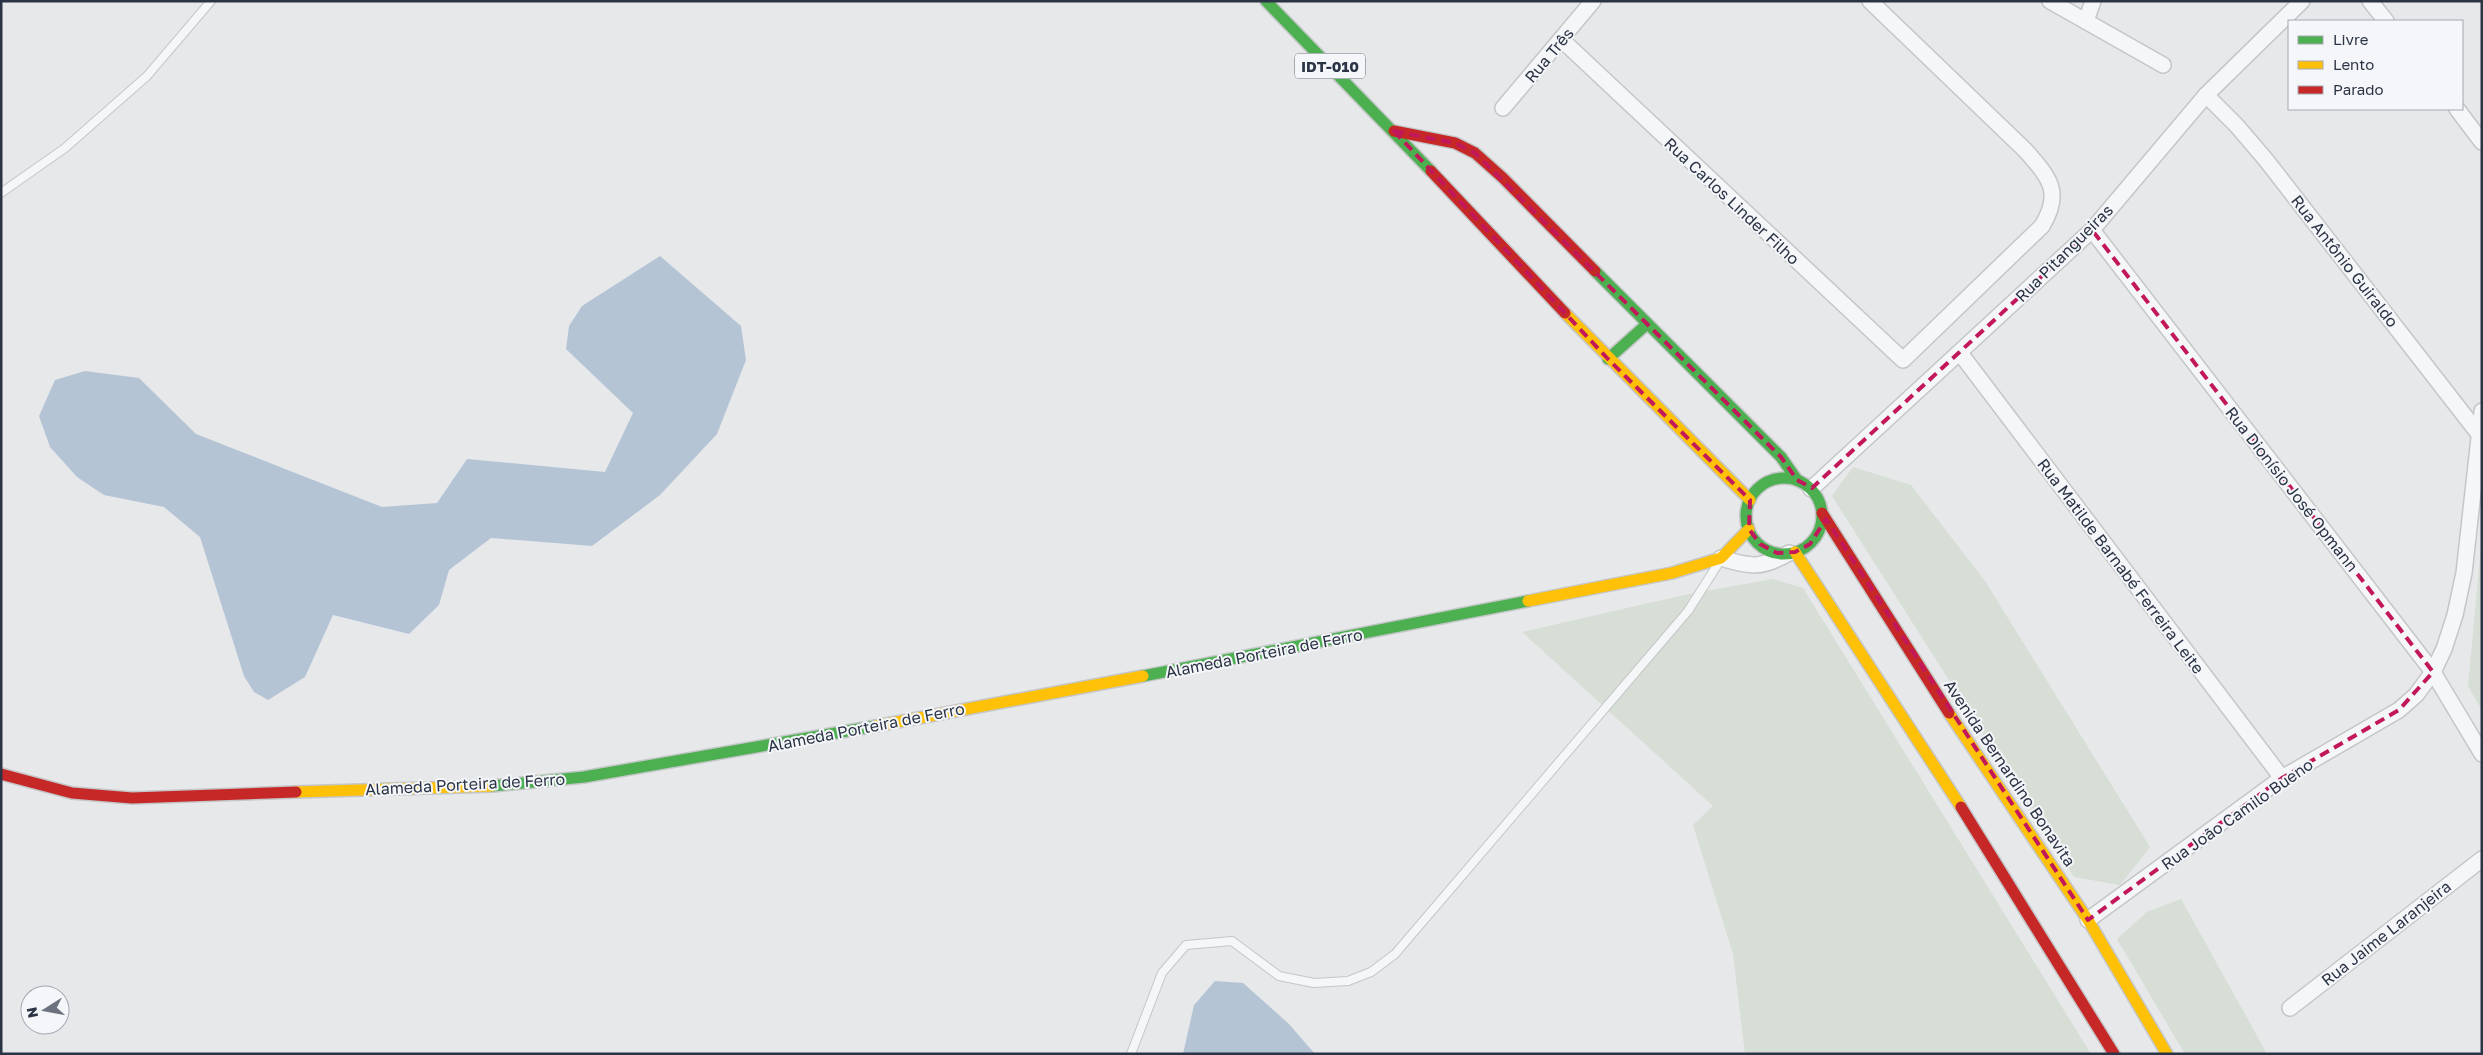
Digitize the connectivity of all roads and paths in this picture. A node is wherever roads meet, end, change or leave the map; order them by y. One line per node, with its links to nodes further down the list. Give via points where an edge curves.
1 (211, 1): 18 (lane, via 147,76 65,148)
2 (1266, 1): 16 (main road, IDT-010)
3 (1593, 1): 11 (street, Rua Três)
4 (1870, 1): 11 (street, Rua Carlos Linder Filho, via 2025,150 2046,174 2053,192 2051,212 2042,226 1903,360)
5 (2050, 1): 9 (street)
6 (2093, 1): 9 (street)
7 (2302, 1): 13 (street, Rua Pitangueiras)
8 (2370, 1): 10 (street)
9 (2086, 20): 12 (street)
10 (2385, 20)
11 (1562, 40): 14 (street, Rua Três)
12 (2163, 64)
13 (2206, 95): 19 (street, Rua Pitangueiras); 24 (street, Rua Antônio Guiraldo, via 2266,160)
14 (1503, 108)
15 (2458, 110): 17 (street)
16 (1394, 131): 20 (main road, via 1455,143 1475,153); 22 (main road)
17 (2482, 142)
18 (1, 193)
19 (2092, 230): 21 (street, Rua Pitangueiras); 32 (street, Rua Dionísio José Opmann)
20 (1647, 324): 22 (main road); 25 (main road, via 1781,456)
21 (1960, 353): 26 (street, Rua Pitangueiras); 35 (street, Rua Matilde Barnabé Ferreira Leite)
22 (1608, 359): 27 (main road)
23 (2482, 411): 24 (street, Rua João Camilo Bueno)
24 (2478, 433): 32 (street, Rua João Camilo Bueno, via 2464,573 2444,649)
25 (1797, 480): 26 (main road); 27 (main road, via 1769,481)
26 (1811, 489): 28 (main road, Avenida Bernardino Bonavita)
27 (1750, 500): 29 (main road)
28 (1822, 513): 30 (main road, via 1815,537 1803,549); 37 (main road, Avenida Bernardino Bonavita, via 1952,718)
29 (1749, 528): 30 (main road, via 1753,537 1768,550); 31 (main road, Alameda Porteira de Ferro)
30 (1792, 553): 31 (street, Alameda Porteira de Ferro, via 1757,566); 40 (main road, via 1831,604)
31 (1721, 558): 34 (main road, Alameda Porteira de Ferro, via 1624,583 1273,651 584,777 490,786 132,798 72,793); 39 (lane, via 1688,611 1395,954 1371,972 1348,981 1314,983 1280,976 1232,941 1186,945 1162,973)
32 (2433, 672): 33 (street, Rua Dionísio José Opmann); 35 (street, Rua João Camilo Bueno, via 2416,695 2399,710)
33 (2482, 754)
34 (1, 774)
35 (2282, 778): 37 (street, Rua João Camilo Bueno)
36 (2482, 859): 38 (street, Rua Jaime Laranjeira)
37 (2088, 920): 41 (main road, Avenida Bernardino Bonavita)
38 (2290, 1008)
39 (1131, 1054)
40 (2114, 1054)
41 (2167, 1054)

